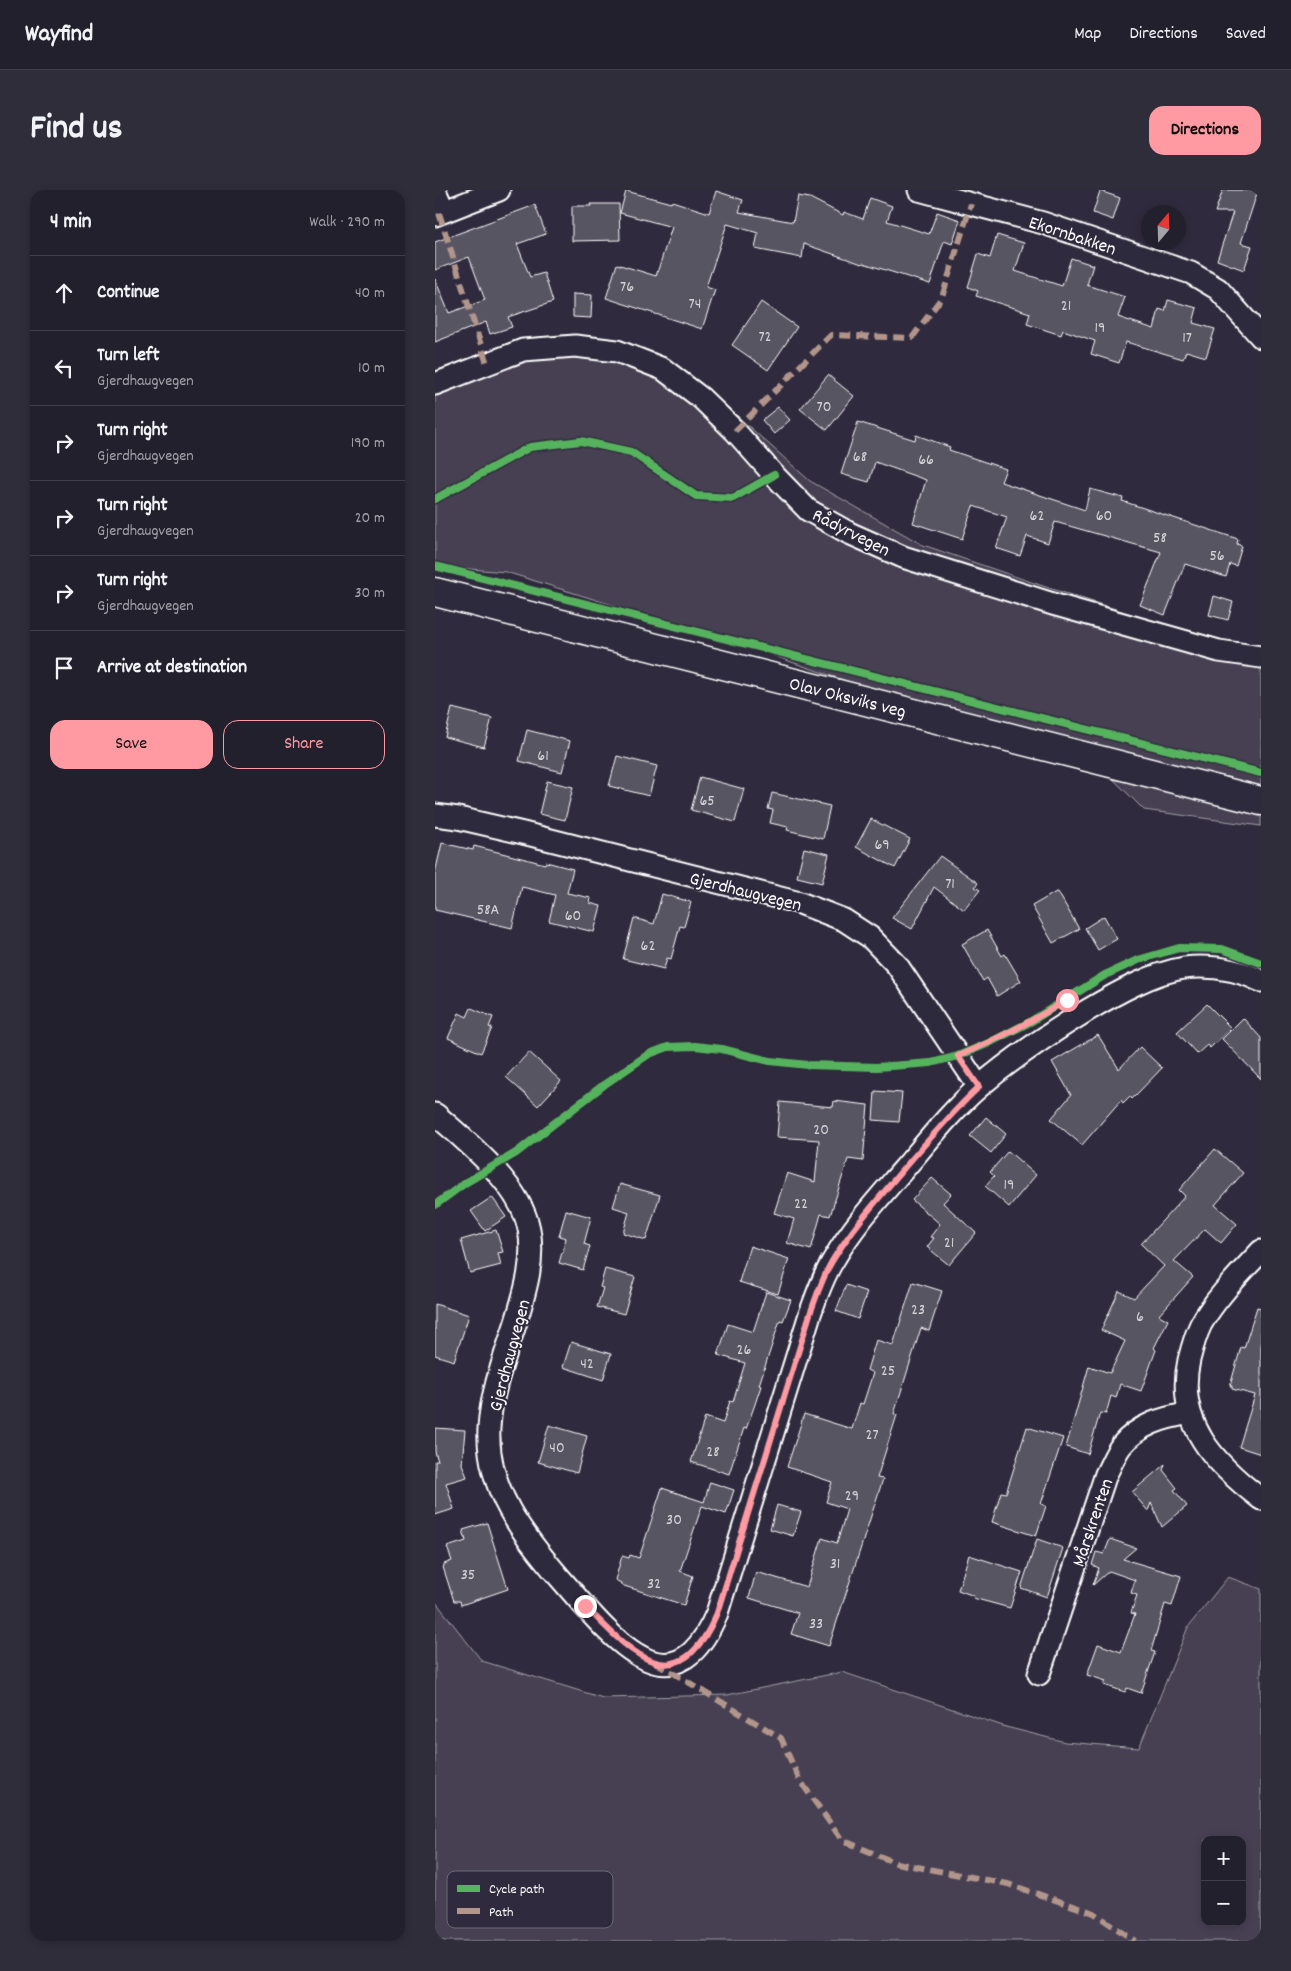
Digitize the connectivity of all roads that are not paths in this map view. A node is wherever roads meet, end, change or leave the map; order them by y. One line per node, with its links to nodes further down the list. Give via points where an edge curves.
1 (499, 190): 4 (street)
2 (919, 190): 5 (street, Ekornbakken, via 1043,223 1191,273 1218,289)
3 (435, 191): 4 (street)
4 (439, 213)
5 (1261, 336)
6 (435, 384): 8 (street, Rådyrvegen, via 523,350 575,346 617,351 663,369 693,392 735,430 808,510 849,533 903,557 1056,605 1219,651)
7 (435, 592): 9 (street, Olav Oksviks veg)
8 (1261, 657)
9 (1261, 800)
10 (435, 815): 12 (street, Gjerdhaugvegen, via 523,833 800,903 844,920 870,937 897,964)
11 (1261, 981): 12 (street, Gjerdhaugvegen, via 1232,969 1215,967 1183,968 1139,983 1060,1027)
12 (979, 1087): 13 (street, Gjerdhaugvegen, via 887,1189 833,1259 810,1314 717,1613 708,1634 697,1648 681,1660 668,1663 648,1660 620,1642 535,1549 503,1499 493,1473 489,1428 498,1380 529,1272 529,1227 508,1185)
13 (435, 1114)
14 (1261, 1251): 15 (street, via 1227,1288 1192,1344 1186,1388)
15 (1190, 1413): 16 (street, via 1201,1439 1217,1461); 17 (street, Mårskrenten, via 1161,1418 1140,1428 1120,1447 1106,1474)
16 (1261, 1499)
17 (1039, 1674)

